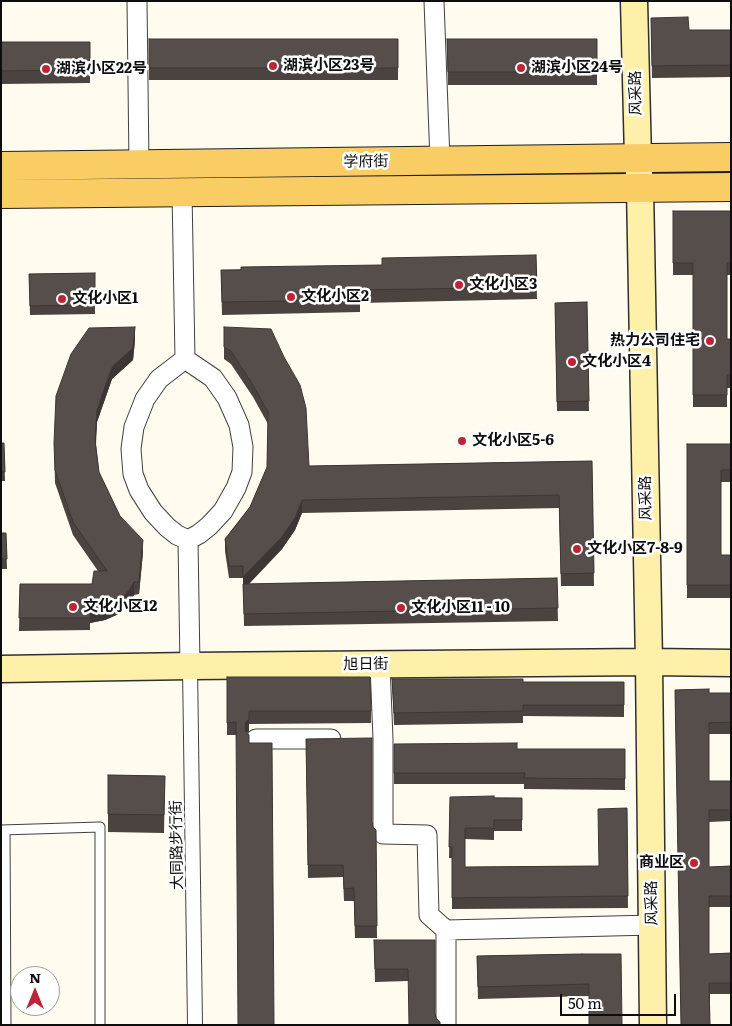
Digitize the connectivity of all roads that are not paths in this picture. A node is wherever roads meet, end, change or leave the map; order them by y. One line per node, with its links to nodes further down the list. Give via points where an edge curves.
1 (137, 1): 7 (street)
2 (434, 1): 6 (street)
3 (634, 1): 5 (main road, 风采路)
4 (731, 157): 5 (main road, 学府街)
5 (638, 158): 6 (main road, 学府街); 11 (main road, 风采路)
6 (440, 161): 7 (main road, 学府街)
7 (139, 165): 9 (main road, 学府街)
8 (1, 166): 9 (main road, 学府街)
9 (40, 166): 14 (main road, via 30,180)
10 (731, 187): 11 (main road, 学府街)
11 (640, 188): 12 (main road, 学府街); 17 (main road, 风采路)
12 (182, 192): 14 (main road, 学府街); 15 (street)
13 (1, 194): 14 (main road, 学府街)
14 (40, 194)
15 (185, 359): 16 (street, via 159,379 145,399 134,426 131,449 133,474 139,490 167,527); 16 (street, via 212,378 227,398 239,425 243,447 242,472 223,511 209,526)
16 (188, 540): 20 (street)
17 (649, 662): 18 (main road, 旭日街); 19 (main road, 旭日街); 27 (main road, 风采路)
18 (731, 662)
19 (380, 665): 20 (main road, 旭日街); 25 (street)
20 (190, 666): 21 (main road, 旭日街); 32 (street, 大同路步行街)
21 (1, 668)
22 (256, 739): 23 (street)
23 (344, 739)
24 (363, 739): 25 (street)
25 (383, 740): 28 (street, via 383,834 426,835 429,915)
26 (3, 830): 29 (lane); 31 (lane, via 100,827)
27 (652, 925): 28 (street); 34 (main road, 风采路)
28 (446, 930): 33 (street)
29 (4, 974): 30 (lane)
30 (6, 1025)
31 (100, 1025)
32 (195, 1025)
33 (446, 1025)
34 (654, 1025)

